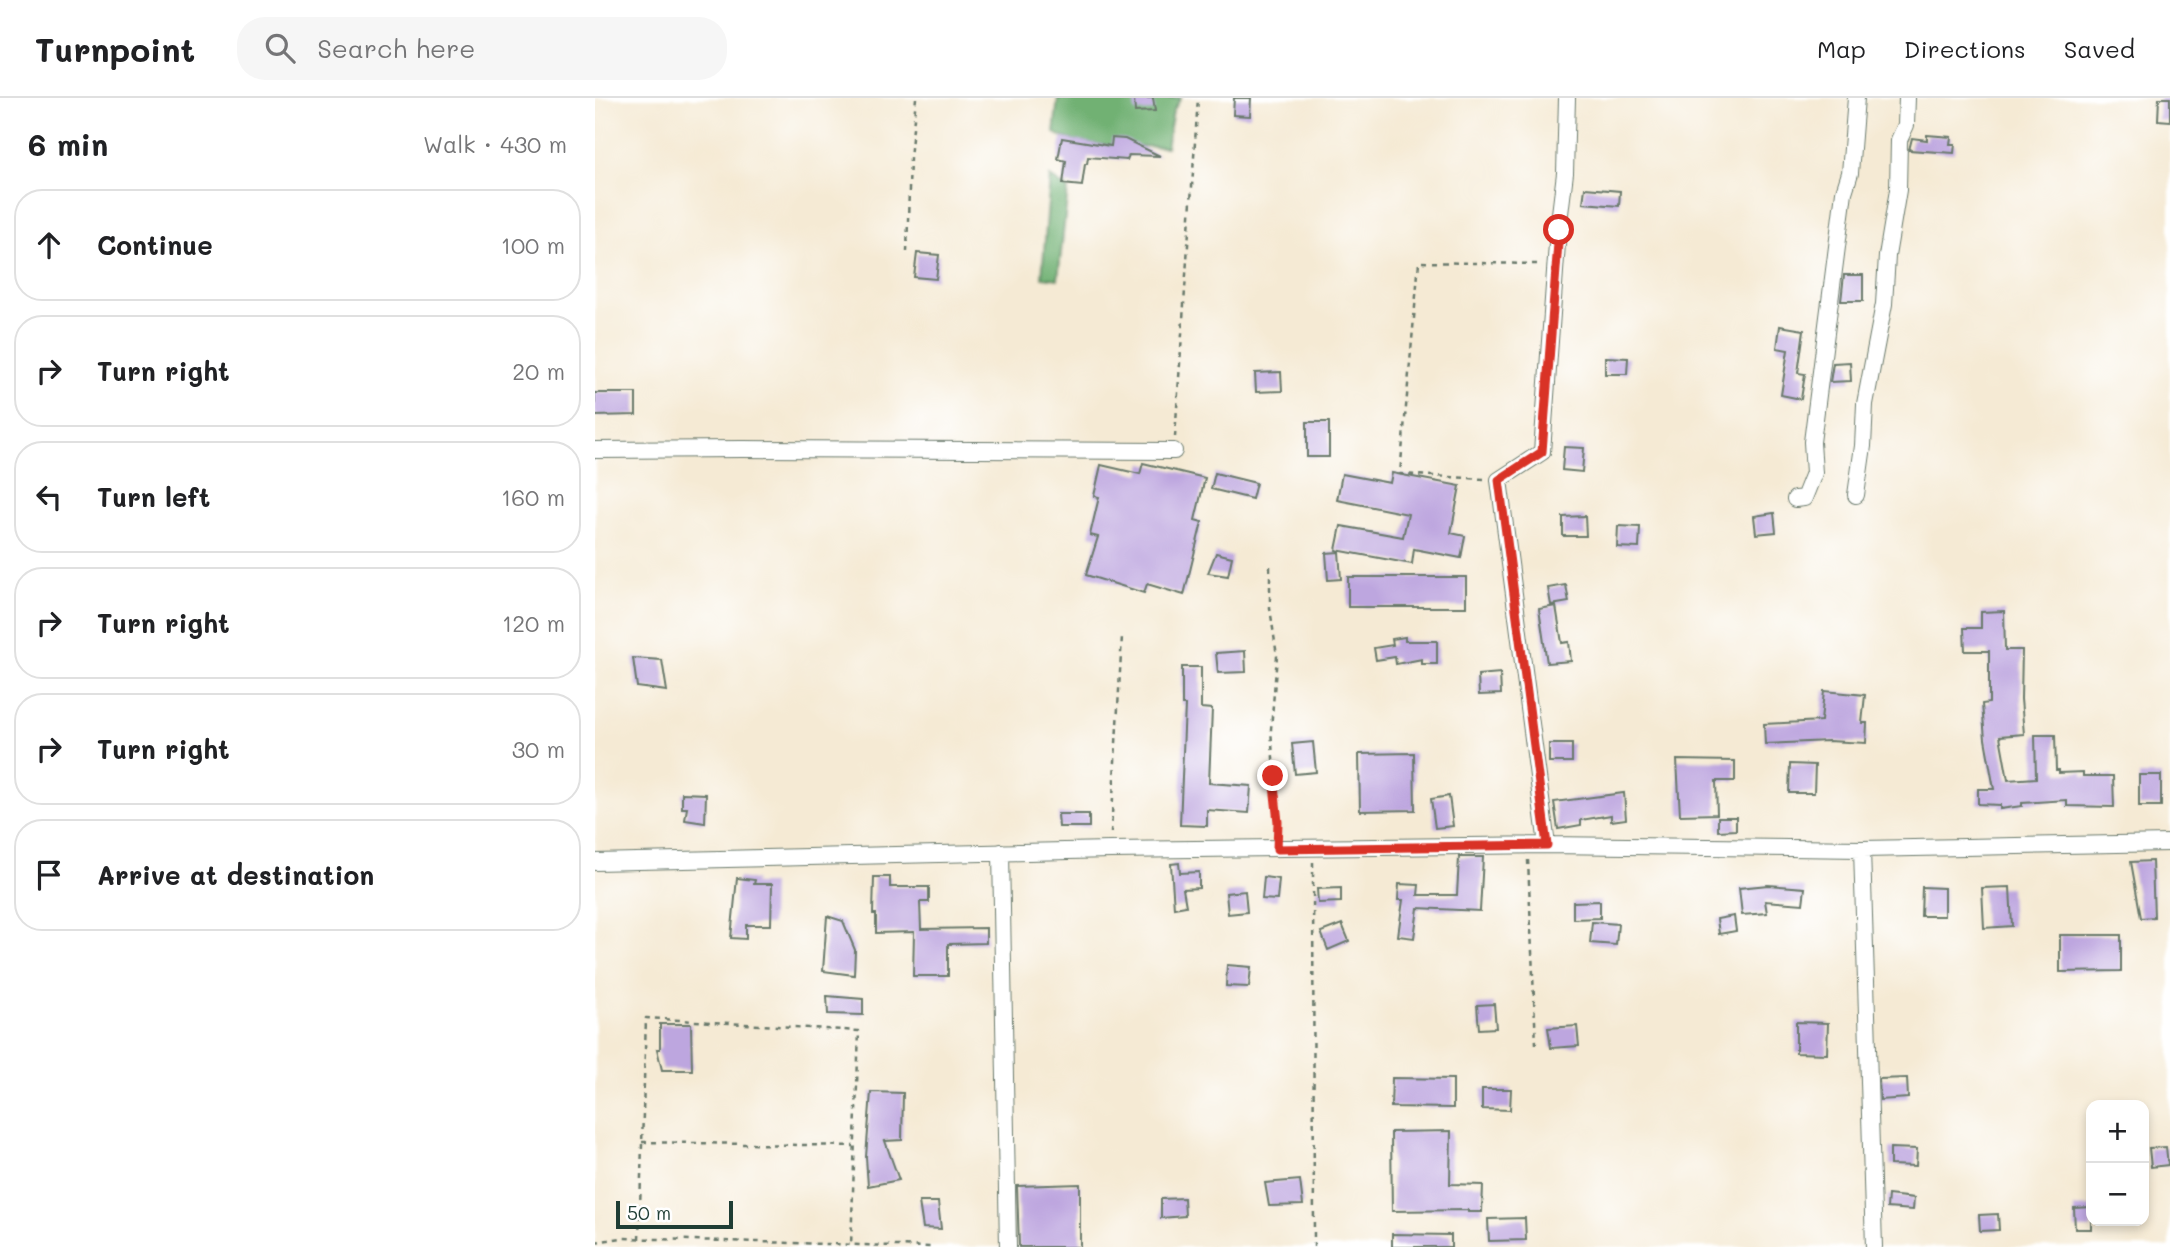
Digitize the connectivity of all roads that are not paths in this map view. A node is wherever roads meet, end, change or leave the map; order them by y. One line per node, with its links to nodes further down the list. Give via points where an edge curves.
1 (1567, 98): 9 (street, via 1542,452 1499,480)
2 (1856, 98): 7 (street, via 1850,173 1812,442 1814,474 1804,498)
3 (1906, 98): 6 (street, via 1884,304 1865,404)
4 (595, 450): 5 (street)
5 (1174, 451)
6 (1856, 495)
7 (1795, 499)
8 (2170, 843): 10 (street)
9 (1547, 845): 10 (street); 11 (street)
10 (1862, 849): 14 (street)
11 (1001, 852): 12 (street); 13 (street)
12 (595, 862)
13 (1008, 1247)
14 (1874, 1247)

